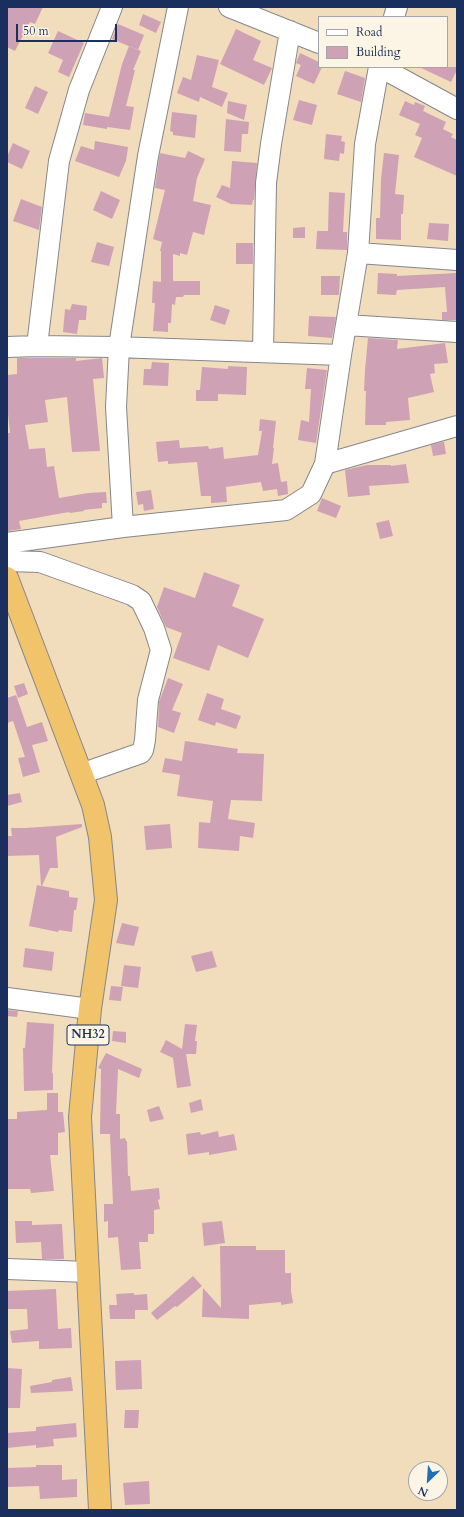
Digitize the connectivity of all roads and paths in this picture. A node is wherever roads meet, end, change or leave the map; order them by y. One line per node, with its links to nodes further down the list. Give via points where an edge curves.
1 (112, 7): 13 (street, via 79,90 59,161)
2 (178, 7): 15 (street, via 148,156)
3 (229, 7): 4 (street)
4 (290, 31): 5 (street); 16 (street, via 266,183)
5 (318, 43)
6 (380, 68): 9 (street, via 365,144)
7 (382, 68): 8 (street)
8 (457, 110)
9 (358, 253): 10 (street); 11 (street)
10 (457, 260)
11 (346, 325): 12 (street); 17 (street)
12 (457, 332)
13 (37, 346): 14 (street); 15 (street)
14 (7, 347)
15 (119, 347): 16 (street); 20 (street, via 116,406)
16 (263, 352): 17 (street)
17 (341, 355): 19 (street)
18 (457, 426): 19 (street)
19 (325, 464): 20 (street, via 311,494 286,510)
20 (123, 527): 21 (street)
21 (7, 543)
22 (7, 561): 24 (street, via 40,562 132,595 141,601 154,628 161,650 148,700 143,750 141,753)
23 (7, 578): 24 (highway, NH32)
24 (81, 774): 26 (highway, NH32, via 93,805 100,837 106,900)
25 (7, 998): 26 (street)
26 (90, 1009): 28 (highway, NH32, via 80,1117)
27 (7, 1269): 28 (street)
28 (88, 1272): 29 (highway, NH32)
29 (100, 1510)

